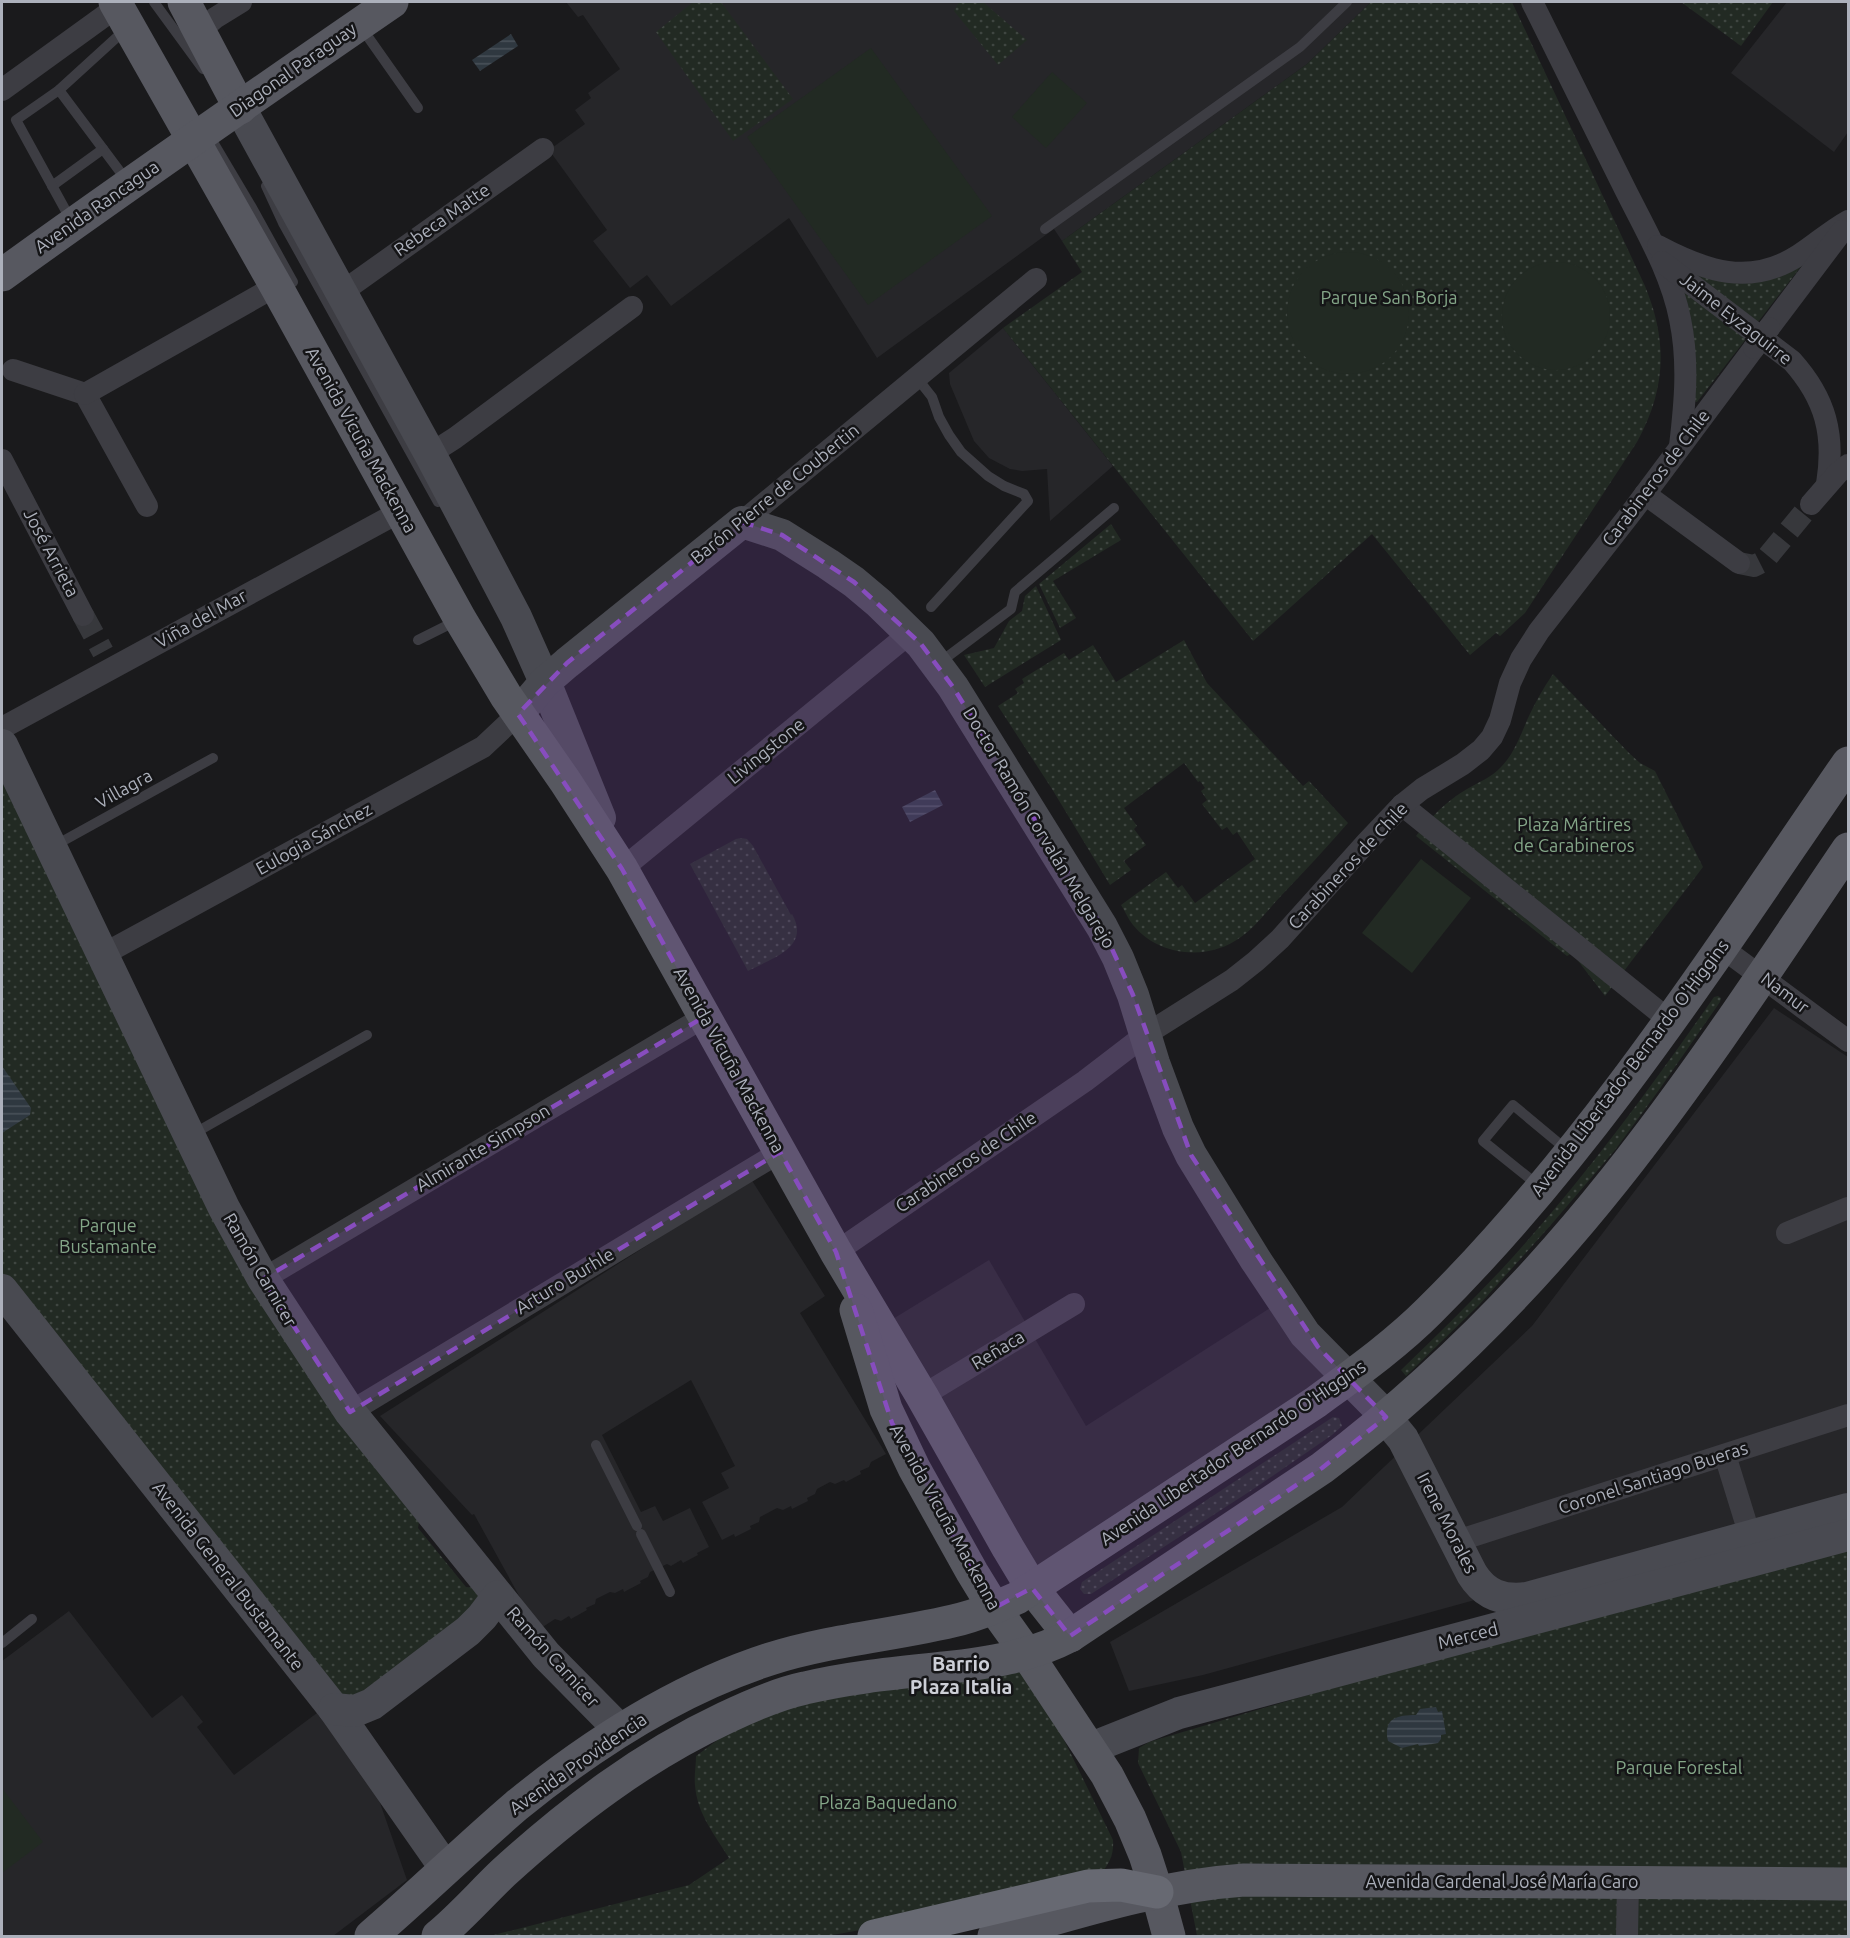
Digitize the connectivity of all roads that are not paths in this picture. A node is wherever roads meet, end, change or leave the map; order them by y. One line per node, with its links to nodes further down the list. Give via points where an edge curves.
1 (154, 2): 10 (lane)
2 (184, 2): 9 (main road, Avenida Vicuña Mackenna)
3 (241, 2): 9 (street)
4 (392, 2): 8 (main road, Diagonal Paraguay)
5 (1347, 2): 22 (lane, via 1300,47)
6 (1532, 2): 23 (street, Jaime Eyzaguirre)
7 (121, 11): 11 (street); 12 (lane); 14 (main road, Avenida Vicuña Mackenna)
8 (360, 24): 13 (lane); 14 (main road, Diagonal Paraguay)
9 (200, 31): 14 (main road, Avenida Vicuña Mackenna)
10 (209, 77)
11 (2, 90)
12 (59, 90): 15 (lane); 19 (lane, via 16,120)
13 (418, 108)
14 (218, 120): 18 (main road, Avenida Rancagua); 26 (main road, Avenida Vicuña Mackenna); 27 (main road, Avenida Vicuña Mackenna)
15 (103, 148): 18 (lane); 19 (lane)
16 (543, 149): 27 (street, Rebeca Matte)
17 (260, 174): 41 (lane, via 283,223)
18 (129, 183): 21 (main road, Avenida Rancagua)
19 (52, 186): 21 (lane)
20 (1848, 222): 23 (street, Jaime Eyzaguirre, via 1786,263 1753,273 1708,269); 32 (street, Carabineros de Chile, bridge)
21 (72, 224): 24 (main road, Avenida Rancagua)
22 (1045, 229)
23 (1656, 252): 32 (street, Jaime Eyzaguirre, via 1675,298 1685,347 1686,394); 36 (street, Jaime Eyzaguirre, via 1805,375 1828,426 1831,455)
24 (2, 275)
25 (1036, 279): 30 (street, Barón Pierre de Coubertin)
26 (287, 289): 31 (street); 42 (main road, Avenida Vicuña Mackenna)
27 (342, 292): 33 (main road, Avenida Vicuña Mackenna)
28 (632, 307): 33 (street)
29 (13, 370): 31 (street)
30 (916, 378): 43 (street, Barón Pierre de Coubertin); 45 (lane, via 932,398 961,452 988,476 1024,494 1028,501)
31 (85, 394): 39 (street)
32 (1680, 447): 37 (street, Carabineros de Chile)
33 (430, 454): 53 (main road, Avenida Vicuña Mackenna, via 516,617)
34 (2, 460): 46 (street, José Arrieta)
35 (1848, 465): 36 (street)
36 (1827, 484): 38 (street)
37 (1645, 494): 44 (street); 59 (street, Carabineros de Chile, via 1525,652 1510,683 1500,720 1481,750)
38 (1811, 504)
39 (147, 506)
40 (1114, 508): 52 (lane, via 1015,592 1011,609)
41 (442, 509)
42 (400, 511): 47 (main road, Avenida Vicuña Mackenna); 55 (street, Viña del Mar, via 107,660)
43 (742, 522): 49 (main road, Doctor Ramón Corvalán Melgarejo, via 782,535 828,564); 53 (main road, Barón Pierre de Coubertin)
44 (1739, 564)
45 (931, 607)
46 (83, 615)
47 (460, 619): 50 (lane); 54 (main road, Avenida Vicuña Mackenna)
48 (511, 633): 53 (lane)
49 (910, 633): 52 (main road, Doctor Ramón Corvalán Melgarejo); 62 (street, Livingstone)
50 (418, 640)
51 (494, 655): 54 (lane)
52 (937, 664): 69 (main road, Doctor Ramón Corvalán Melgarejo, via 1102,927 1133,994)
53 (545, 682): 54 (main road, Barón Pierre de Coubertin); 62 (main road, Avenida Vicuña Mackenna)
54 (518, 714): 62 (main road, Avenida Vicuña Mackenna); 64 (street, Eulogia Sánchez, via 483,747)
55 (2, 728)
56 (2, 745): 60 (main road, Ramón Carnicer)
57 (213, 758): 60 (lane, Villagra)
58 (1848, 763): 63 (main road, Avenida Libertador Bernardo O'Higgins)
59 (1402, 805): 67 (street); 69 (street, Carabineros de Chile, via 1256,961)
60 (51, 848): 64 (main road, Ramón Carnicer)
61 (1848, 849): 65 (main road)
62 (622, 869): 66 (main road, Avenida Vicuña Mackenna)
63 (1721, 947): 65 (street, Namur); 67 (main road, Avenida Libertador Bernardo O'Higgins)
64 (102, 955): 71 (main road, Ramón Carnicer)
65 (1762, 976): 70 (street, Namur); 85 (main road, via 1670,1108 1580,1221 1476,1333)
66 (704, 1017): 72 (main road, Avenida Vicuña Mackenna); 78 (street, Almirante Simpson)
67 (1669, 1020): 73 (main road, Avenida Libertador Bernardo O'Higgins)
68 (367, 1035): 71 (lane)
69 (1145, 1035): 77 (street, Carabineros de Chile, via 1085,1081); 81 (main road, Doctor Ramón Corvalán Melgarejo, via 1191,1155 1305,1334)
70 (1848, 1041)
71 (189, 1136): 78 (main road, Ramón Carnicer)
72 (780, 1152): 77 (main road, Avenida Vicuña Mackenna); 83 (street, Arturo Burhle)
73 (1570, 1152): 74 (main road, Avenida Libertador Bernardo O'Higgins); 74 (lane, via 1513,1105 1484,1141)
74 (1541, 1188): 81 (main road, Avenida Libertador Bernardo O'Higgins, via 1428,1312)
75 (1848, 1208): 76 (street)
76 (1787, 1233)
77 (836, 1252): 82 (main road, Avenida Vicuña Mackenna); 96 (main road, Avenida Vicuña Mackenna, via 892,1423)
78 (263, 1279): 83 (main road, Ramón Carnicer)
79 (5, 1302): 102 (main road, Avenida General Bustamante)
80 (1074, 1304): 82 (street, Reñaca)
81 (1349, 1378): 85 (main road, Doctor Ramón Corvalán Melgarejo); 92 (main road, Avenida Libertador Bernardo O'Higgins)
82 (922, 1396): 92 (main road, Avenida Vicuña Mackenna)
83 (350, 1412): 95 (main road, Ramón Carnicer)
84 (1848, 1415): 87 (street, Coronel Santiago Bueras)
85 (1386, 1417): 91 (main road, Irene Morales, via 1403,1439); 99 (main road, via 1322,1468)
86 (596, 1445): 93 (lane)
87 (1725, 1455): 90 (street); 91 (street, Coronel Santiago Bueras)
88 (1848, 1509): 90 (main road)
89 (1848, 1535): 98 (main road, Merced)
90 (1750, 1536): 94 (main road, Irene Morales, via 1527,1598 1506,1599)
91 (1457, 1541): 94 (main road, Irene Morales, via 1472,1574)
92 (1032, 1588): 96 (main road, Avenida Libertador Bernardo O'Higgins); 99 (main road, Avenida Vicuña Mackenna)
93 (670, 1592)
94 (1487, 1592): 98 (main road, via 1485,1614)
95 (498, 1596): 102 (main road, via 468,1631 372,1704 355,1711); 103 (main road, Ramón Carnicer, via 546,1655)
96 (994, 1608): 101 (main road, Avenida Vicuña Mackenna); 103 (main road, Avenida Providencia, via 963,1619 770,1659 701,1687)
97 (32, 1619): 100 (lane)
98 (1471, 1635): 104 (main road, Merced, via 1179,1713)
99 (1070, 1636): 101 (main road)
100 (2, 1643)
101 (1027, 1654): 104 (main road, Avenida Vicuña Mackenna); 110 (main road, Avenida Providencia, via 802,1688 698,1731 643,1763 587,1803 502,1874)
102 (334, 1709): 105 (main road, Avenida General Bustamante)
103 (620, 1730): 105 (main road, Avenida Providencia, via 517,1806)
104 (1091, 1748): 108 (main road, Avenida Vicuña Mackenna, via 1130,1819)
105 (446, 1869): 109 (main road, Avenida Providencia)
106 (1628, 1882): 107 (main road, Avenida Cardenal José María Caro); 108 (main road, Avenida Cardenal José María Caro, via 1244,1880); 114 (street)
107 (1848, 1884)
108 (1157, 1892): 111 (highway, via 1088,1886); 112 (main road, Avenida Cardenal José María Caro); 113 (main road, Avenida Vicuña Mackenna)
109 (371, 1936)
110 (438, 1936)
111 (874, 1936)
112 (994, 1936)
113 (1168, 1936)
114 (1627, 1936)

